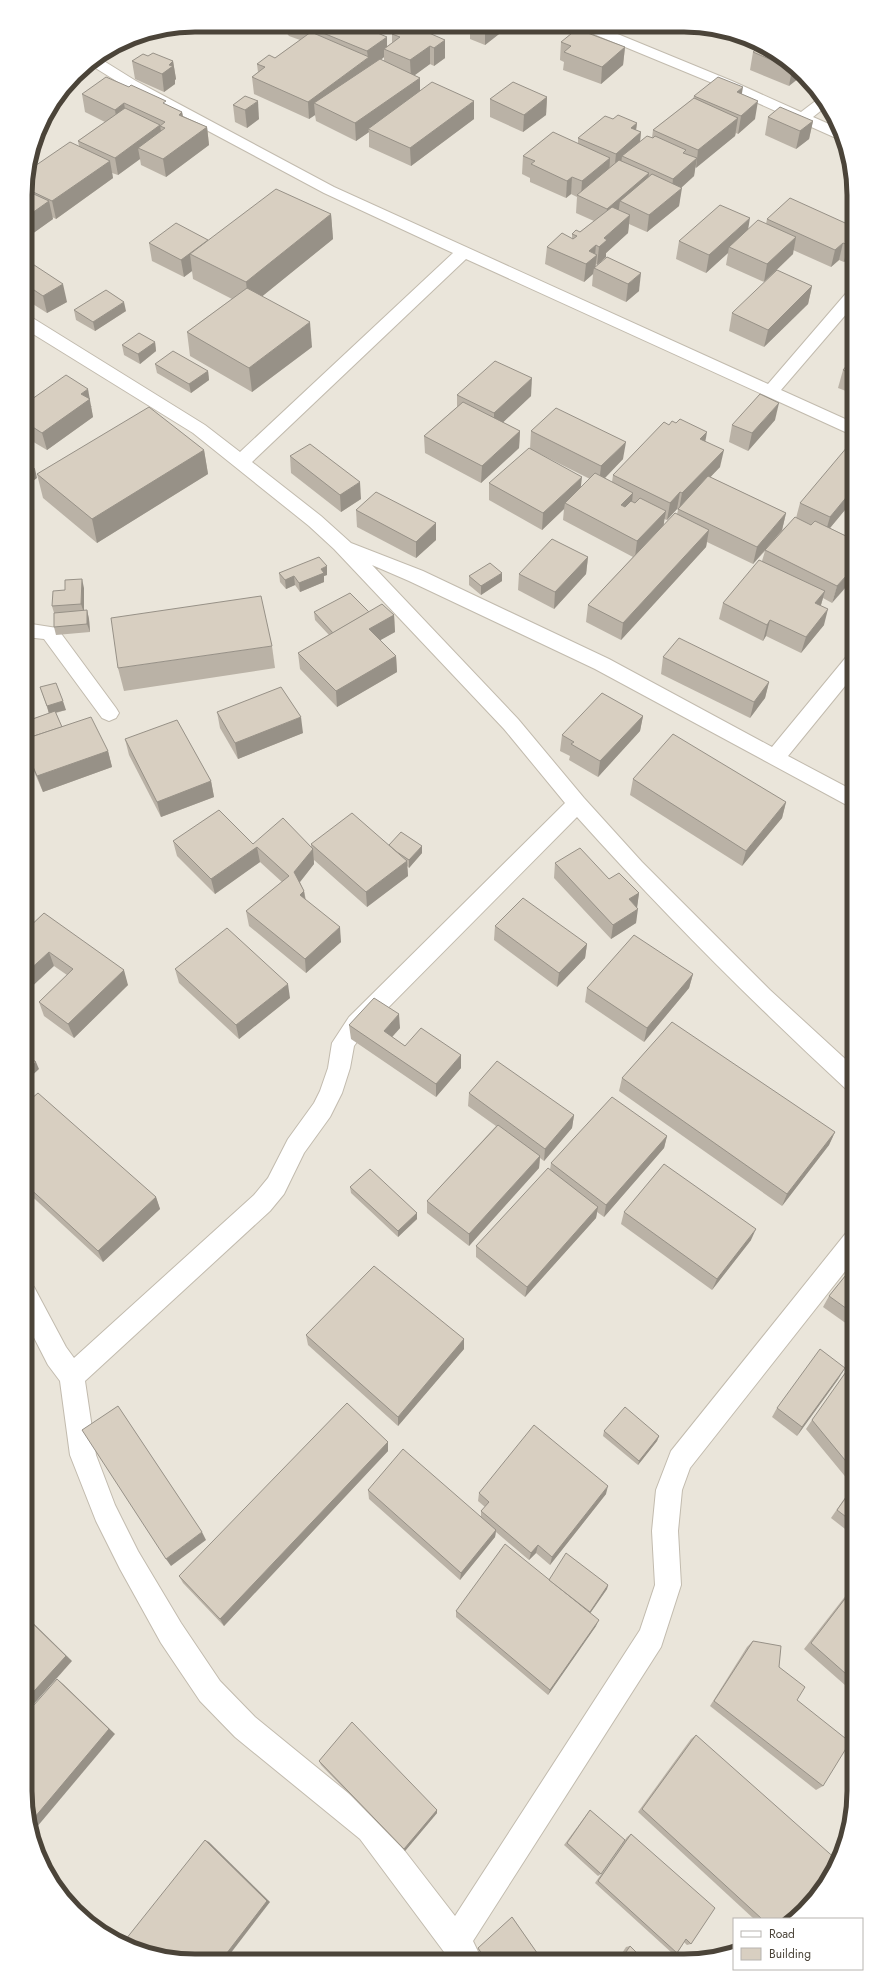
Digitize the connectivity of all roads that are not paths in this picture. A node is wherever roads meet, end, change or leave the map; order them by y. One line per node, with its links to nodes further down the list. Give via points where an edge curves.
1 (601, 32): 4 (street)
2 (99, 64): 6 (street, via 131,84 329,190)
3 (820, 104): 4 (street)
4 (803, 118): 5 (street)
5 (835, 132)
6 (464, 252): 9 (street); 11 (street)
7 (847, 304): 9 (street)
8 (32, 325): 11 (street, via 199,429)
9 (770, 392): 10 (street)
10 (847, 427)
11 (241, 462): 12 (street)
12 (341, 544): 16 (street, via 416,576 602,664); 18 (street, via 511,724)
13 (32, 631): 15 (street, via 50,633)
14 (847, 669): 16 (street)
15 (109, 713)
16 (774, 758): 17 (street)
17 (847, 797)
18 (577, 804): 19 (street, via 635,868 762,997); 22 (street, via 357,1024 343,1043 339,1068 322,1110 296,1146 276,1186 262,1203)
19 (847, 1076)
20 (847, 1250): 23 (street, via 680,1460 669,1490 665,1531 668,1585 651,1637)
21 (32, 1308): 22 (street, via 57,1356)
22 (72, 1376): 23 (street, via 83,1454 105,1512 171,1633 210,1691 245,1727 370,1829)
23 (461, 1950)

